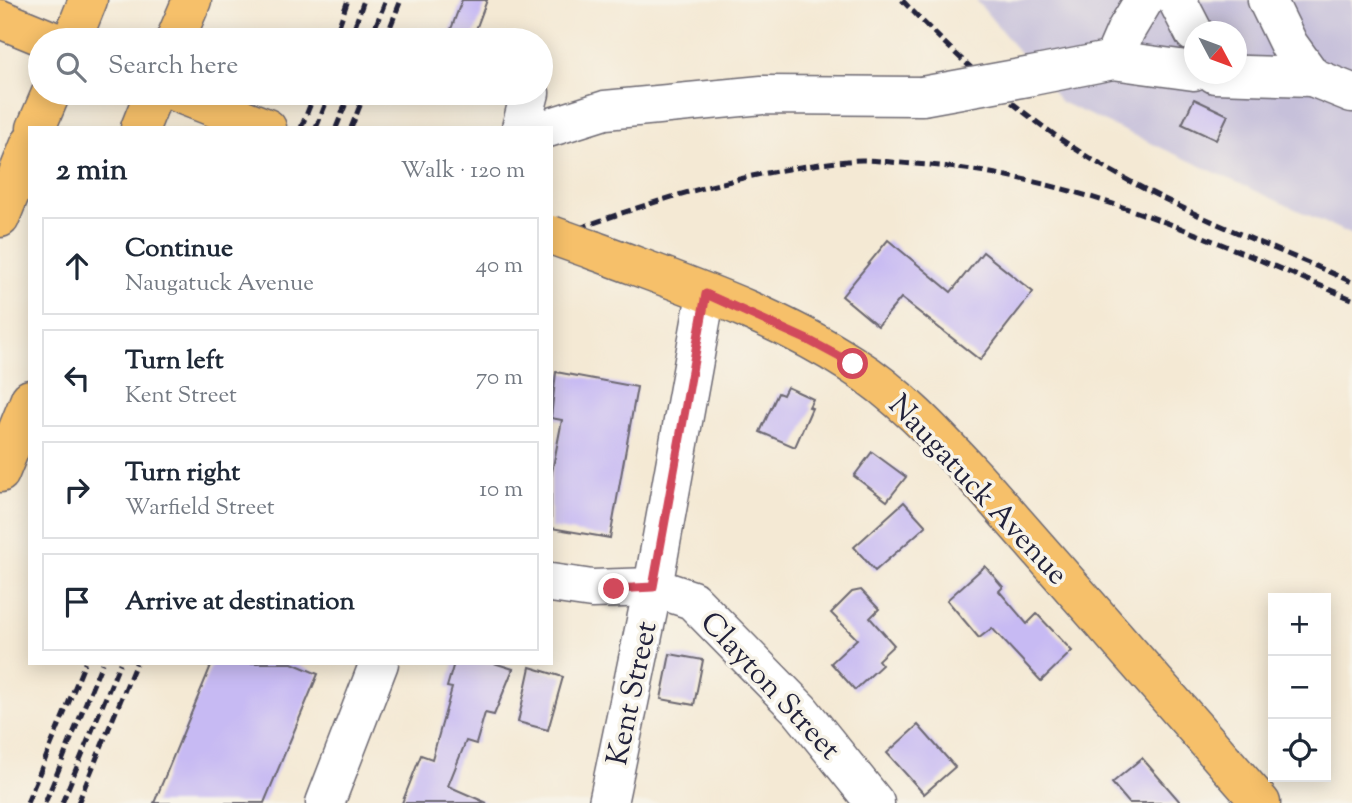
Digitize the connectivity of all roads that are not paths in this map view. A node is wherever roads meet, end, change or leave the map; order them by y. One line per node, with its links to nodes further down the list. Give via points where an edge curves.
1 (88, 0): 8 (main road)
2 (192, 0): 9 (main road)
3 (1144, 0): 11 (street)
4 (1177, 0): 7 (street)
5 (1267, 0): 14 (street, via 1289,45)
6 (0, 19): 10 (main road)
7 (1188, 21)
8 (77, 28)
9 (181, 28)
10 (28, 31)
11 (1112, 60): 12 (street); 22 (street, bridge, via 922,96 762,95 605,110)
12 (1184, 70)
13 (1247, 75): 14 (street)
14 (1312, 77): 15 (street)
15 (1352, 93)
16 (149, 105): 19 (main road)
17 (208, 105): 20 (main road)
18 (527, 105): 21 (street)
19 (141, 126)
20 (262, 126)
21 (522, 126)
22 (553, 126)
23 (28, 149): 24 (main road)
24 (0, 218)
25 (553, 236): 26 (main road, Naugatuck Avenue, bridge)
26 (706, 294): 30 (street, Kent Street); 35 (main road, Naugatuck Avenue, via 853,364 928,426)
27 (28, 404): 28 (main road)
28 (0, 473)
29 (553, 583): 30 (street, via 592,589)
30 (653, 587): 33 (street, Kent Street); 34 (street, Clayton Street, via 692,600 800,710)
31 (378, 665): 32 (street)
32 (325, 803)
33 (608, 803)
34 (875, 803)
35 (1261, 803)

